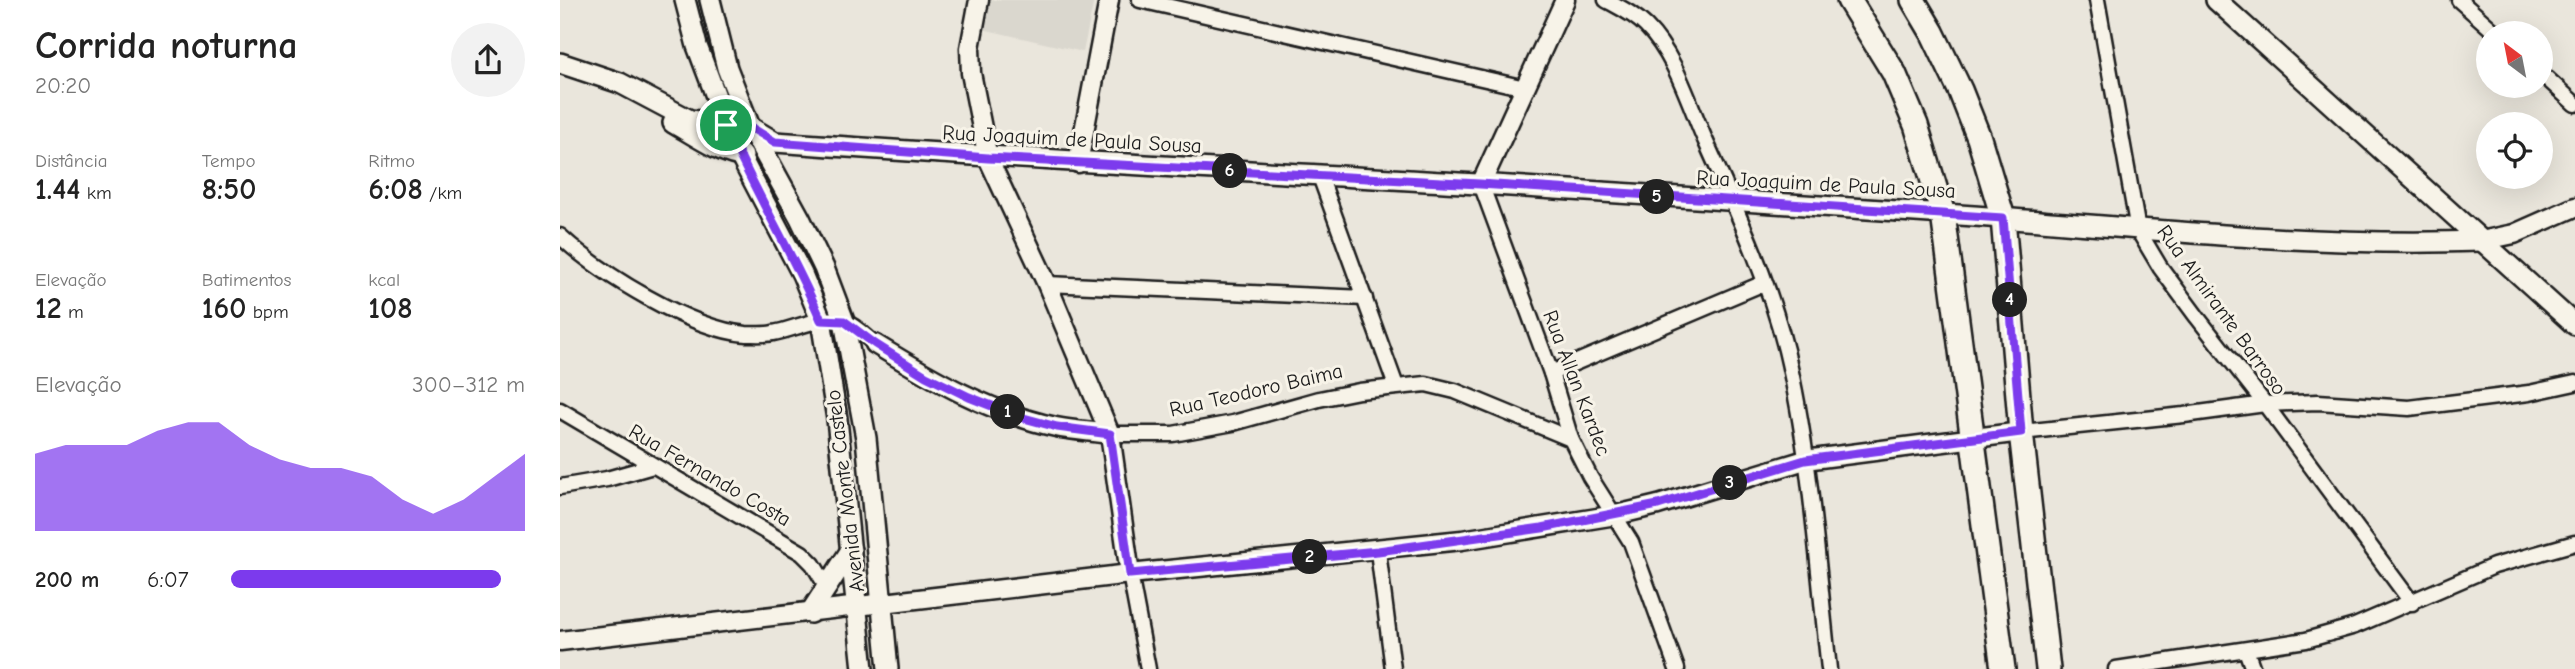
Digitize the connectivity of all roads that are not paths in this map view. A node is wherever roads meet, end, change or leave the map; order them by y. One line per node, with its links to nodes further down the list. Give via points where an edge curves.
1 (685, 0): 19 (main road, Avenida Monte Castelo)
2 (710, 0): 20 (main road, Avenida Monte Castelo, via 727,68)
3 (979, 0): 23 (street, via 970,48 971,73)
4 (1109, 0): 24 (street)
5 (1140, 0): 17 (street)
6 (1565, 0): 17 (street)
7 (1606, 0): 27 (street, via 1646,26 1661,46)
8 (1849, 0): 30 (main road, via 1894,73 1916,125)
9 (1913, 0): 31 (main road, via 1960,90)
10 (2097, 0): 32 (street, Rua Almirante Barroso)
11 (2459, 0): 13 (street)
12 (2221, 2): 28 (main road)
13 (2483, 21)
14 (560, 63): 19 (main road, via 620,83 690,121)
15 (560, 74): 22 (main road, via 616,92)
16 (2553, 85): 18 (street)
17 (1525, 88): 26 (street)
18 (2575, 104)
19 (726, 125): 20 (main road); 22 (main road, Avenida Monte Castelo)
20 (750, 127): 21 (main road, Avenida Monte Castelo)
21 (769, 147): 22 (main road, Rua Joaquim de Paula Sousa); 23 (main road, Rua Joaquim de Paula Sousa); 40 (main road, Avenida Monte Castelo)
22 (739, 157): 39 (main road, Avenida Monte Castelo, via 802,274)
23 (988, 158): 24 (main road, Rua Joaquim de Paula Sousa); 37 (street)
24 (1078, 163): 25 (main road, Rua Joaquim de Paula Sousa)
25 (1320, 176): 26 (main road, Rua Joaquim de Paula Sousa); 38 (street)
26 (1480, 184): 27 (main road, Rua Joaquim de Paula Sousa); 43 (street, Rua Allan Kardec)
27 (1733, 202): 30 (main road, Rua Joaquim de Paula Sousa); 36 (street)
28 (2440, 204): 34 (main road); 35 (main road, via 2438,230)
29 (2575, 207): 34 (street, Rua Joaquim de Paula Sousa, via 2514,234)
30 (1943, 214): 31 (main road, Rua Joaquim de Paula Sousa); 50 (main road)
31 (2003, 218): 32 (main road, Rua Joaquim de Paula Sousa); 48 (main road)
32 (2138, 230): 35 (main road, Rua Joaquim de Paula Sousa); 46 (street, Rua Almirante Barroso, via 2175,287)
33 (560, 236): 39 (street, via 643,294 724,330 771,334)
34 (2481, 242): 35 (main road, Rua Joaquim de Paula Sousa); 41 (main road)
35 (2428, 243)
36 (1764, 283): 43 (street); 52 (street, via 1785,348)
37 (1047, 284): 38 (street); 49 (street)
38 (1365, 298): 45 (street)
39 (821, 320): 40 (street); 57 (main road, Avenida Monte Castelo)
40 (844, 321): 42 (street); 61 (main road, Avenida Monte Castelo, via 866,438)
41 (2575, 325)
42 (875, 344): 49 (street, Rua Teodoro Baima, via 926,376 1007,412 1057,427)
43 (1551, 373): 51 (street, Rua Allan Kardec)
44 (2575, 383): 46 (street, via 2409,408)
45 (1396, 386): 49 (street, Rua Teodoro Baima, via 1173,434); 51 (street, Rua Teodoro Baima, via 1426,384 1455,391)
46 (2265, 404): 48 (street); 62 (street, Rua Almirante Barroso)
47 (560, 410): 53 (street, Rua Fernando Costa)
48 (2021, 432): 50 (street); 74 (main road)
49 (1110, 434): 59 (street)
50 (1973, 436): 52 (street); 73 (main road)
51 (1571, 439): 55 (street, Rua Allan Kardec)
52 (1805, 460): 55 (street); 72 (street)
53 (653, 466): 54 (street); 60 (street, Rua Fernando Costa, via 802,553)
54 (560, 487)
55 (1616, 515): 58 (street); 71 (street, Rua Allan Kardec, via 1631,542)
56 (2575, 543): 62 (street, via 2494,566)
57 (851, 550): 60 (main road); 63 (main road, Avenida Monte Castelo)
58 (1378, 551): 59 (street); 70 (street)
59 (1130, 574): 61 (street); 69 (street)
60 (827, 587): 64 (main road)
61 (882, 603): 63 (street); 68 (main road, Avenida Monte Castelo)
62 (2412, 603): 66 (street, via 2306,640)
63 (857, 607): 64 (street); 67 (main road, Avenida Monte Castelo)
64 (810, 613): 65 (street)
65 (560, 641)
66 (2246, 650): 75 (street); 76 (street)
67 (863, 669)
68 (888, 669)
69 (1147, 669)
70 (1393, 669)
71 (1677, 669)
72 (1829, 669)
73 (2003, 669)
74 (2048, 669)
75 (2116, 669)
76 (2253, 669)

